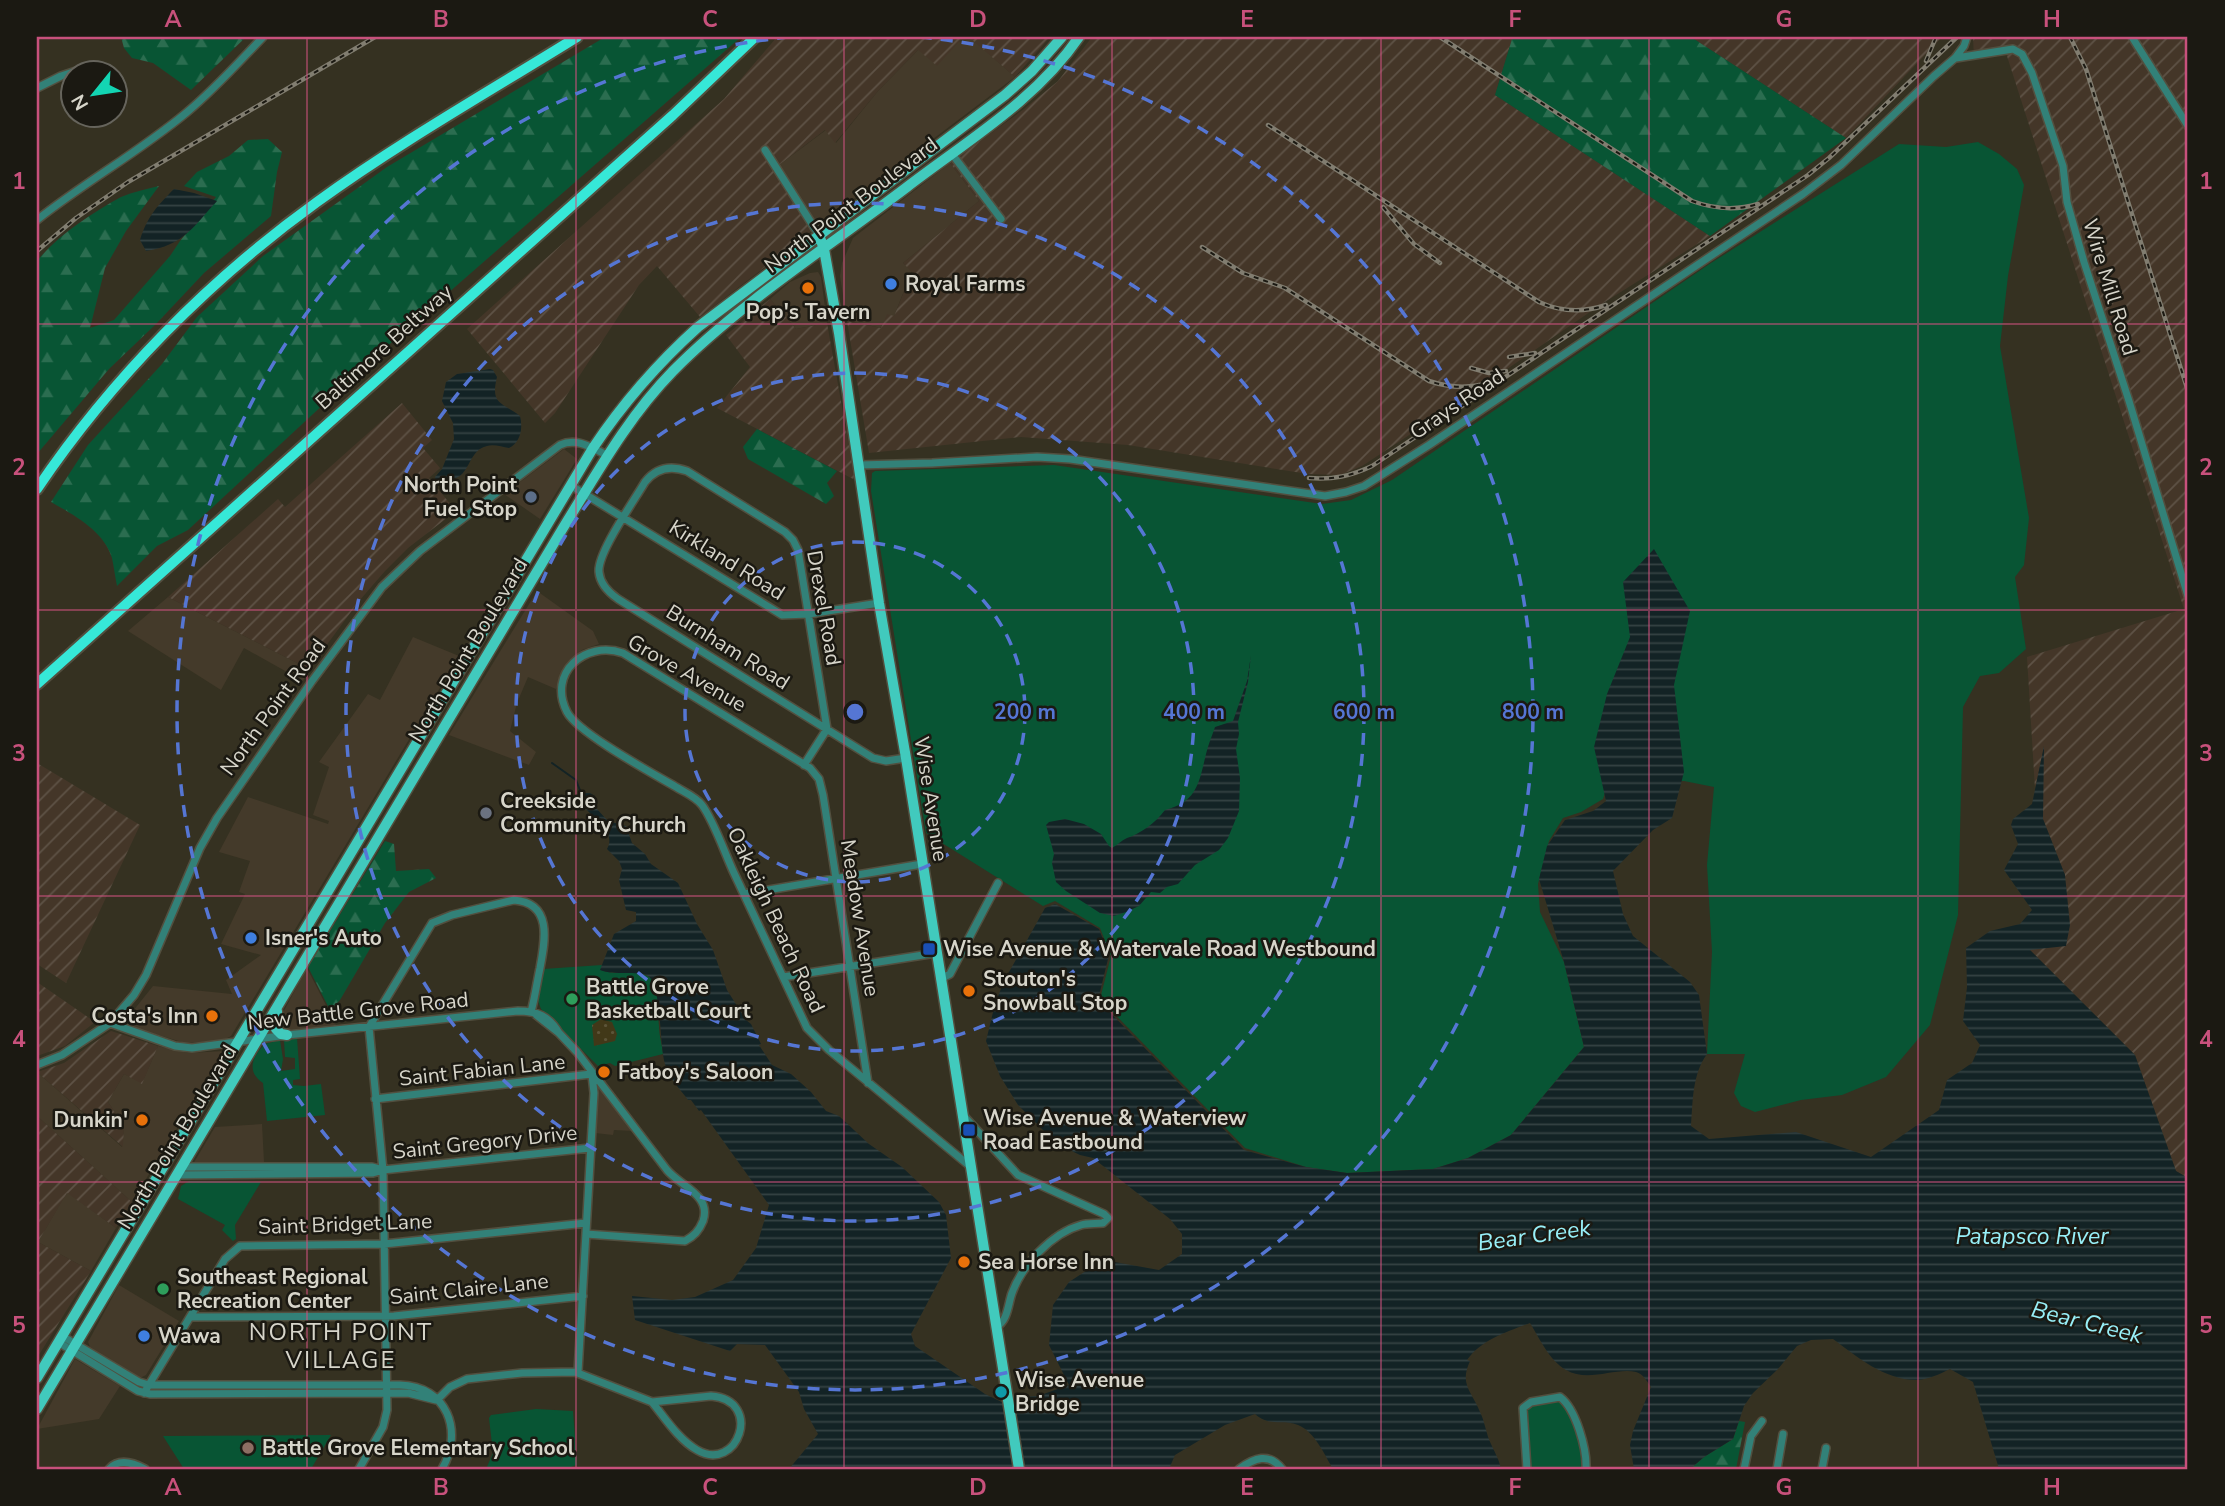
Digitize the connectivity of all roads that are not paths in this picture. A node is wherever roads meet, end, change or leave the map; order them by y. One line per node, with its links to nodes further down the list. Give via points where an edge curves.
1 (262, 37): 19 (street, via 184,115)
2 (577, 37): 29 (highway, via 351,178 242,261 138,362 77,433)
3 (755, 37): 35 (highway, Baltimore Beltway)
4 (1062, 37): 9 (main road, North Point Boulevard)
5 (1079, 37): 13 (main road, North Point Boulevard)
6 (1967, 37): 8 (street, Grays Road)
7 (2132, 37): 15 (street)
8 (1955, 58): 27 (street, Grays Road, via 1827,177 1429,445 1354,490 1325,496 1037,457); 32 (street, Wire Mill Road, via 2012,49 2022,54 2032,73 2063,166 2067,202 2084,262)
9 (1032, 71): 11 (main road, North Point Boulevard); 13 (main road)
10 (60, 76): 12 (street)
11 (1015, 87): 14 (main road, via 1018,95); 16 (main road, North Point Boulevard)
12 (37, 88)
13 (1030, 93): 14 (main road, North Point Boulevard)
14 (1003, 114): 18 (main road, North Point Boulevard)
15 (2188, 126)
16 (963, 127): 18 (main road, via 952,143); 21 (main road, North Point Boulevard)
17 (765, 150): 21 (street, Wise Avenue)
18 (952, 154): 20 (street); 22 (main road, North Point Boulevard)
19 (37, 219)
20 (1001, 219)
21 (819, 235): 22 (main road, Wise Avenue); 25 (main road, North Point Boulevard, via 674,349 628,399)
22 (824, 250): 23 (main road, North Point Boulevard); 24 (main road, Wise Avenue)
23 (797, 269): 24 (main road, via 812,264 821,267); 26 (main road, North Point Boulevard, via 673,371)
24 (832, 293): 27 (main road, Wise Avenue)
25 (593, 448): 26 (street, North Point Road); 28 (main road, North Point Boulevard); 52 (street, North Point Road, via 574,442 560,445 420,551 382,587 216,818 146,975)
26 (607, 456): 30 (main road, North Point Boulevard)
27 (859, 465): 33 (main road, Wise Avenue)
28 (570, 485): 30 (street, Kirkland Road); 44 (main road, North Point Boulevard)
29 (37, 489)
30 (584, 493): 31 (street, Kirkland Road); 45 (main road, North Point Boulevard)
31 (624, 517): 34 (street, Kirkland Road, via 775,612); 34 (street, Drexel Road, via 654,473 672,468 687,471 790,536 799,550); 37 (street, Burnham Road, via 600,561 600,576 607,590)
32 (2188, 596)
33 (879, 603): 34 (street, Kirkland Road); 38 (main road, Wise Avenue)
34 (809, 614): 37 (street, Drexel Road)
35 (37, 684)
36 (578, 725): 39 (street, Grove Avenue, via 565,707 565,677 583,655 610,649 633,658); 43 (street, Oakleigh Beach Road, via 700,802)
37 (827, 729): 38 (street, Burnham Road, via 877,760); 39 (street)
38 (906, 758): 40 (main road, Wise Avenue)
39 (804, 765): 41 (street, Meadow Avenue, via 821,785)
40 (922, 864): 41 (street); 46 (main road, Wise Avenue)
41 (836, 879): 43 (street); 47 (street, Meadow Avenue)
42 (998, 883): 49 (street, via 950,974)
43 (744, 894): 48 (street, Oakleigh Beach Road)
44 (324, 897): 45 (main road); 56 (main road, North Point Boulevard)
45 (337, 906): 50 (main road, North Point Boulevard)
46 (936, 953): 47 (street); 49 (main road, Wise Avenue)
47 (850, 965): 48 (street); 59 (street, Meadow Avenue)
48 (783, 977): 59 (street, Oakleigh Beach Road, via 811,1033)
49 (940, 979): 61 (main road, Wise Avenue)
50 (278, 1006): 54 (main road, via 276,1029); 55 (main road, North Point Boulevard)
51 (531, 1012): 53 (street, New Battle Grove Road); 53 (street, via 544,925 539,913 514,900 432,923); 58 (street, via 559,1033)
52 (110, 1023): 56 (street, New Battle Grove Road, via 186,1048); 57 (street, North Point Road, via 62,1055)
53 (369, 1027): 54 (street, New Battle Grove Road); 60 (street)
54 (287, 1035): 55 (street, New Battle Grove Road)
55 (257, 1040): 56 (street, New Battle Grove Road); 65 (main road, North Point Boulevard)
56 (237, 1042): 73 (main road, North Point Boulevard)
57 (37, 1065)
58 (592, 1074): 60 (street, Saint Fabian Lane); 62 (street); 67 (street, via 672,1176 698,1195 705,1212 697,1233 681,1242)
59 (868, 1083): 63 (street, Oakleigh Beach Road)
60 (376, 1099): 64 (street)
61 (962, 1114): 63 (main road, Wise Avenue); 72 (street, via 1018,1175 1108,1219 1079,1225 1039,1251 1013,1289 1003,1321)
62 (590, 1148): 64 (street, Saint Gregory Drive); 66 (street)
63 (971, 1167): 72 (main road, Wise Avenue)
64 (383, 1170): 65 (street, Saint Gregory Drive); 68 (street)
65 (179, 1171): 74 (main road, North Point Boulevard)
66 (586, 1223): 67 (street); 68 (street, Saint Bridget Lane)
67 (586, 1234): 69 (street)
68 (384, 1244): 70 (street); 71 (street, Saint Bridget Lane, via 240,1246 226,1256)
69 (583, 1296): 70 (street, Saint Claire Lane); 75 (street)
70 (386, 1316): 71 (street, Saint Claire Lane); 78 (street)
71 (190, 1317): 77 (street, Saint Bridget Lane)
72 (996, 1327): 90 (main road, Wise Avenue)
73 (60, 1339): 74 (street); 76 (main road, North Point Boulevard)
74 (74, 1347): 77 (street); 79 (street); 82 (main road, North Point Boulevard)
75 (578, 1372): 80 (street, via 467,1379); 81 (street)
76 (37, 1378)
77 (149, 1385): 78 (street); 79 (street, Saint Bridget Lane)
78 (387, 1390): 79 (street); 80 (street); 88 (street, via 383,1427)
79 (144, 1393)
80 (437, 1400): 89 (street, via 453,1431 450,1454)
81 (652, 1402): 81 (street, via 699,1452 720,1453 738,1439 740,1417 723,1398)
82 (37, 1409)
83 (1762, 1421): 95 (street, via 1751,1436)
84 (1783, 1434): 96 (street)
85 (1826, 1448): 97 (street)
86 (109, 1469): 87 (street, via 120,1462)
87 (145, 1469)
88 (359, 1469)
89 (442, 1469)
90 (1019, 1469)
91 (1239, 1469): 92 (street, via 1262,1458)
92 (1282, 1469)
93 (1527, 1469): 94 (street, via 1523,1408 1560,1397 1576,1422)
94 (1586, 1469)
95 (1744, 1469)
96 (1777, 1469)
97 (1822, 1469)

